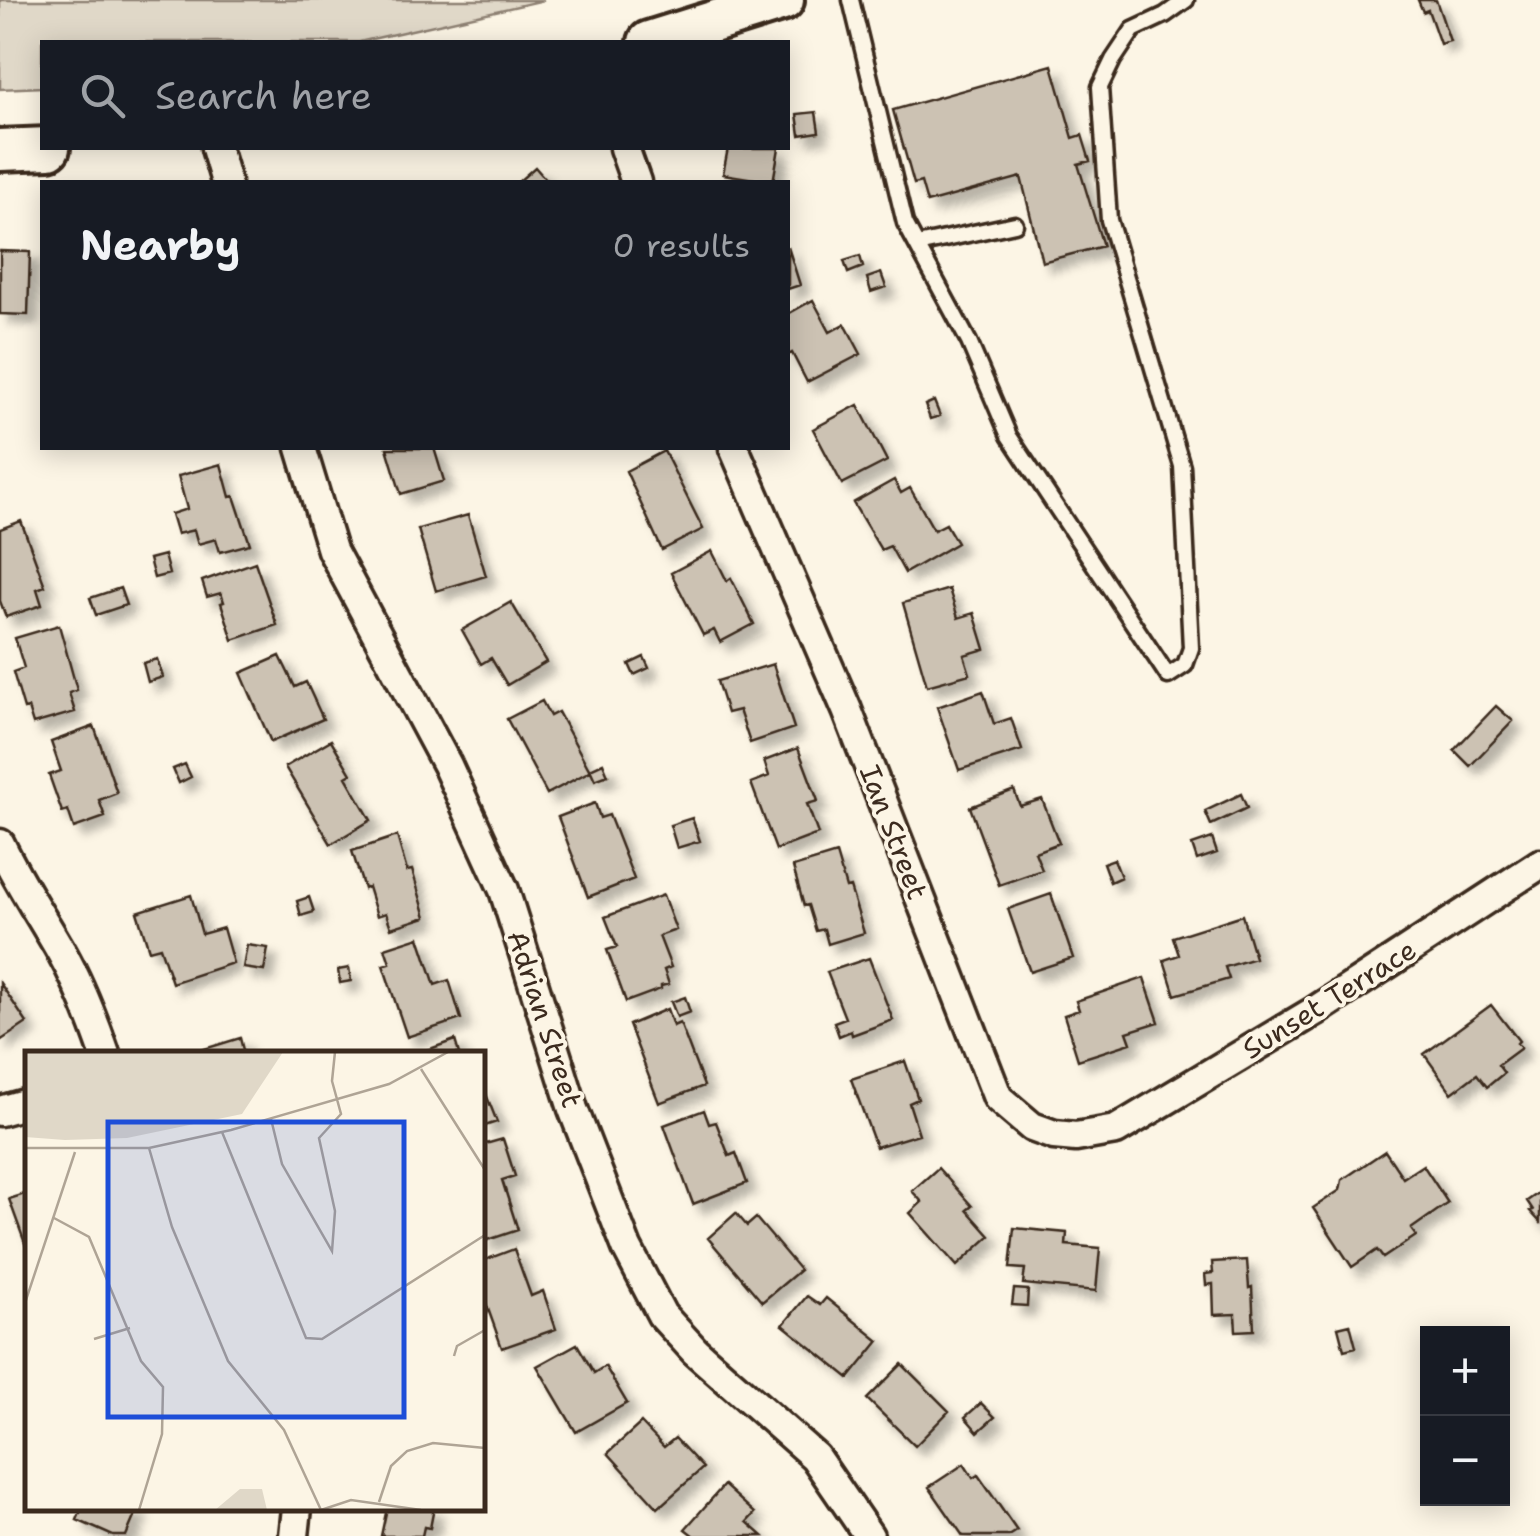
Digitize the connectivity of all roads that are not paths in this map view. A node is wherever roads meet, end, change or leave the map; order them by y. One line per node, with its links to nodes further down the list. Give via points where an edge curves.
1 (783, 0): 4 (main road)
2 (851, 0): 12 (lane, via 904,223)
3 (1186, 0): 12 (lane, via 1133,30 1100,87 1109,220 1182,466 1191,648 1185,664 1168,676 1009,436)
4 (655, 40)
5 (40, 148): 6 (main road)
6 (0, 150)
7 (217, 150): 9 (street)
8 (625, 150): 10 (street)
9 (225, 180)
10 (635, 180)
11 (1015, 224): 12 (lane)
12 (916, 245)
13 (303, 450): 23 (street, Adrian Street, via 332,550 447,764 504,890 573,1108 626,1248 662,1315 814,1457)
14 (735, 450): 20 (street, Ian Street, via 847,710 998,1098 1032,1127 1054,1134)
15 (0, 844): 17 (street, via 63,955)
16 (1540, 864): 20 (street, Sunset Terrace, via 1316,1011)
17 (104, 1051)
18 (25, 1104): 19 (street)
19 (0, 1111)
20 (1116, 1130)
21 (297, 1511): 22 (street)
22 (294, 1536)
23 (870, 1536)

